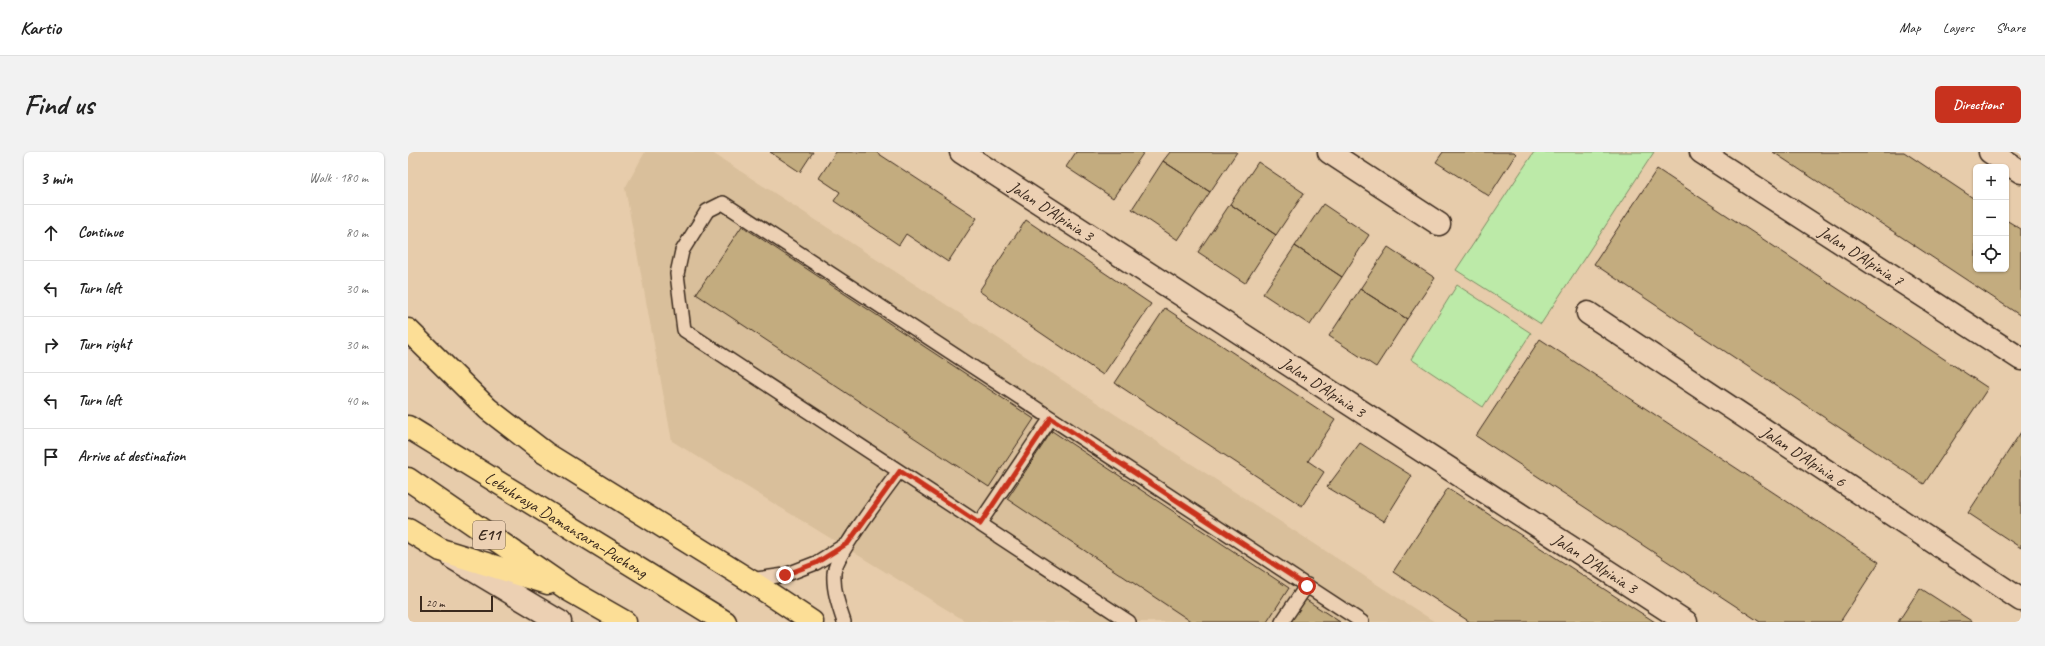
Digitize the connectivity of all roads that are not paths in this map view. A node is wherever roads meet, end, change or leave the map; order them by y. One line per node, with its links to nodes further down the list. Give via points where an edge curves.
1 (961, 152): 30 (street, Jalan D'Alpinia 3)
2 (1329, 152): 6 (street)
3 (1701, 152): 9 (street, Jalan D'Alpinia 7)
4 (1990, 152): 5 (street)
5 (2021, 172)
6 (1439, 224)
7 (1588, 313): 21 (street, Jalan D'Alpinia 6)
8 (408, 330): 18 (highway, via 488,409 545,453)
9 (2021, 360)
10 (1051, 418): 12 (lane, via 723,203 707,211 682,250 677,274 684,330); 14 (lane); 19 (lane)
11 (408, 427): 24 (highway, Lebuhraya Damansara–Puchong)
12 (900, 471): 14 (lane); 16 (lane)
13 (408, 479): 20 (highway, E11)
14 (980, 524): 27 (lane)
15 (408, 530): 17 (highway)
16 (848, 543): 18 (lane, via 816,563 785,575); 26 (lane, via 834,573 838,604)
17 (441, 550): 20 (highway); 22 (street)
18 (749, 580): 25 (highway)
19 (1307, 586): 28 (lane); 29 (lane)
20 (569, 590): 23 (highway, E11)
21 (2021, 600)
22 (560, 622)
23 (625, 622)
24 (725, 622)
25 (812, 622)
26 (844, 622)
27 (1129, 622)
28 (1282, 622)
29 (1362, 622)
30 (1686, 622)

